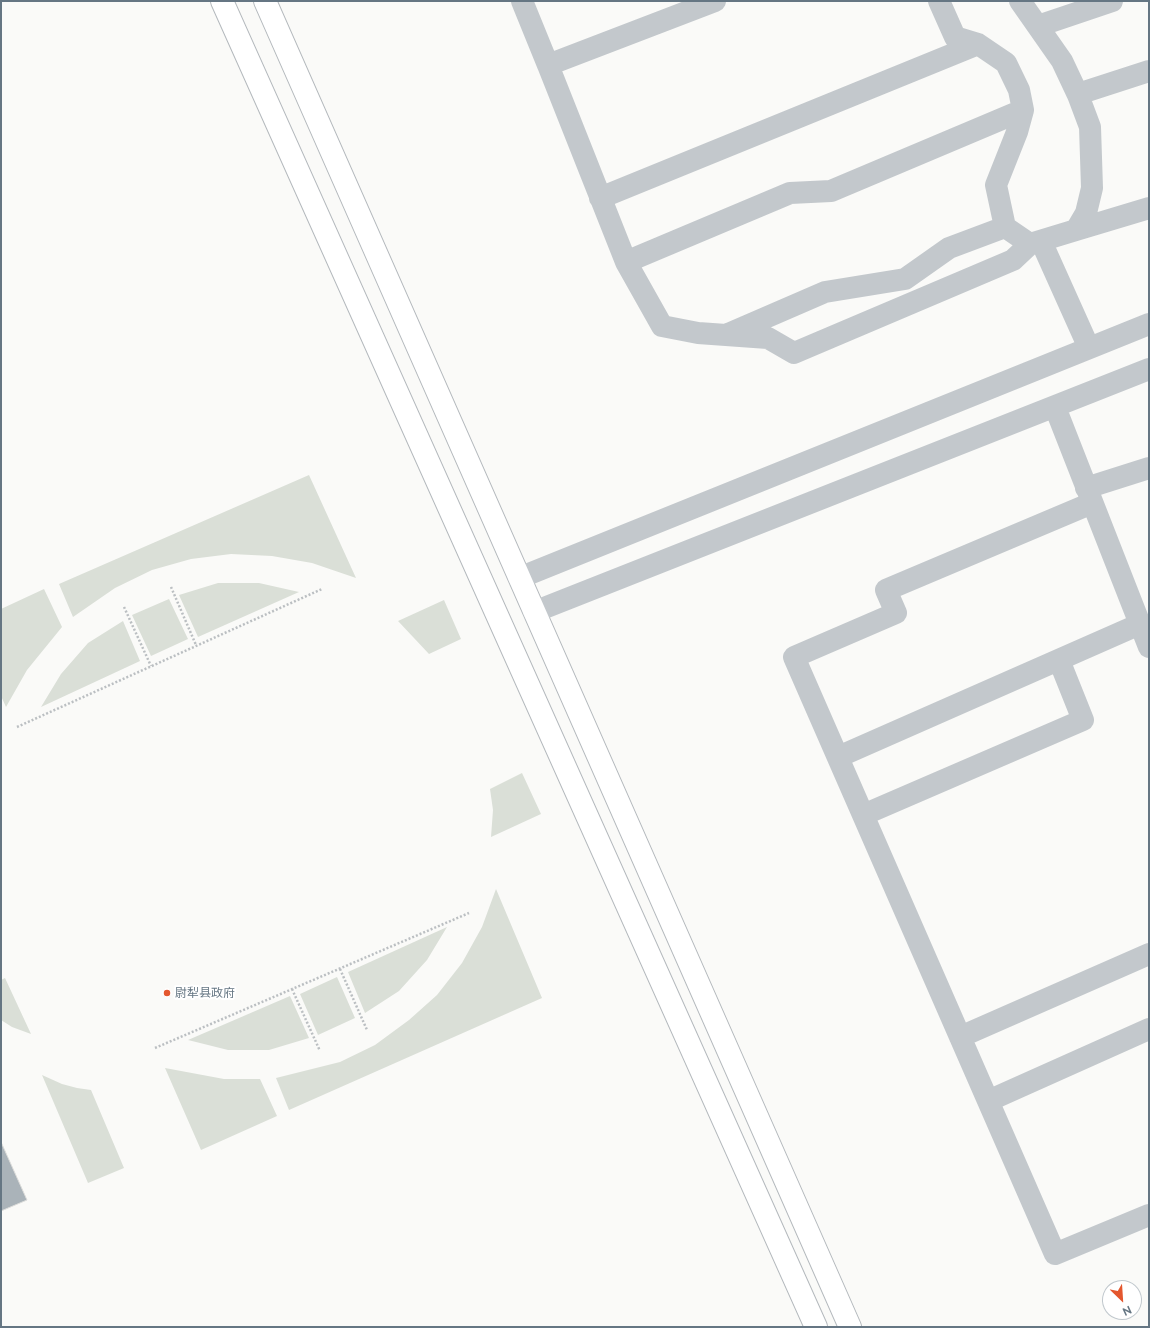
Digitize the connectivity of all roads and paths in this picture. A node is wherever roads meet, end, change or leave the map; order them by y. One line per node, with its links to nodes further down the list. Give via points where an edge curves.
1 (222, 1): 51 (highway)
2 (265, 1): 27 (highway)
3 (522, 1): 10 (street)
4 (715, 1): 10 (street)
5 (939, 1): 9 (street, via 942,13 955,37)
6 (1020, 1): 8 (street)
7 (1112, 1): 8 (street)
8 (1038, 26): 12 (street, via 1062,61)
9 (978, 44): 13 (street, via 1006,63 1019,90); 14 (street)
10 (548, 65): 14 (street)
11 (1149, 71): 12 (street)
12 (1078, 94): 17 (street, via 1090,127 1092,188 1086,213)
13 (1023, 110): 16 (street, via 996,185); 19 (street, via 831,191 790,192)
14 (600, 198): 19 (street)
15 (1149, 208): 17 (street)
16 (1006, 227): 18 (street); 21 (street, via 949,248 905,279 825,292)
17 (1076, 230): 18 (street)
18 (1036, 243): 21 (street, via 1013,260 794,353 768,338); 22 (street)
19 (626, 262): 21 (street, via 662,326)
20 (1149, 324): 22 (street)
21 (726, 335)
22 (1089, 348): 27 (street)
23 (1149, 370): 24 (street)
24 (1055, 407): 26 (street); 31 (street)
25 (1149, 468): 26 (street)
26 (1089, 495): 32 (street); 38 (street, via 886,590 896,613 794,657)
27 (520, 578): 31 (highway)
28 (171, 587): 33 (path)
29 (322, 589): 33 (path)
30 (124, 607): 36 (path)
31 (534, 612): 52 (highway)
32 (1140, 624): 34 (street); 38 (street)
33 (196, 646): 36 (path)
34 (1149, 647)
35 (1061, 665): 39 (street, via 1083,720)
36 (152, 666): 37 (path)
37 (17, 727)
38 (838, 757): 39 (street)
39 (863, 815): 46 (street)
40 (469, 913): 42 (path)
41 (1149, 954): 46 (street)
42 (340, 969): 43 (path); 45 (path)
43 (292, 989): 47 (path); 48 (path)
44 (1149, 1029): 49 (street)
45 (367, 1030)
46 (960, 1037): 49 (street)
47 (155, 1048)
48 (320, 1051)
49 (988, 1101): 50 (street, via 1054,1254)
50 (1149, 1214)
51 (816, 1327)
52 (850, 1327)

